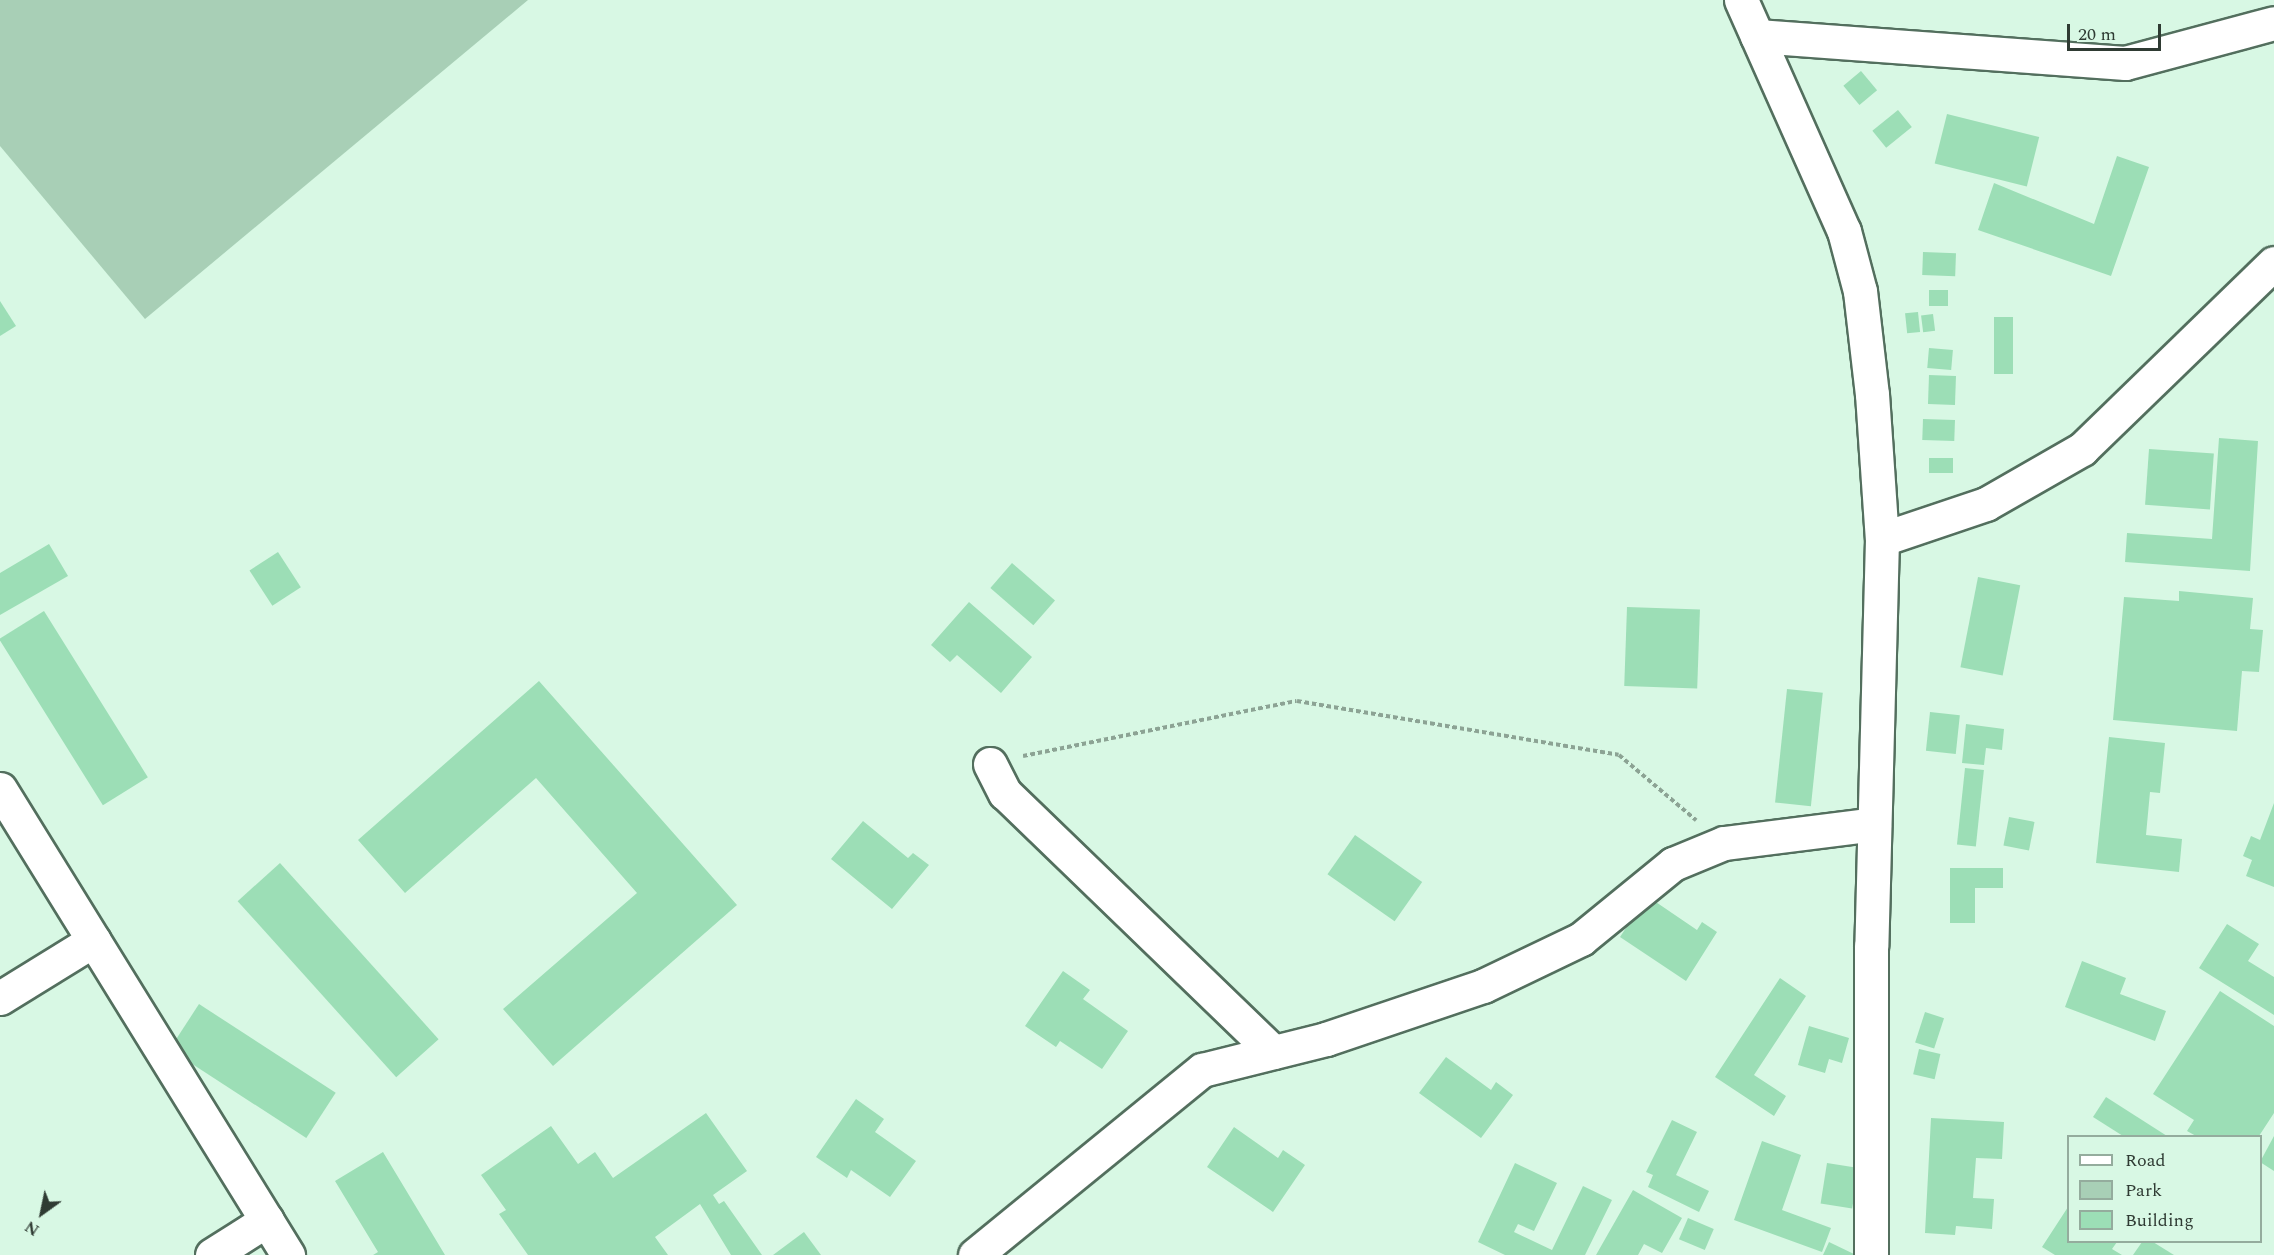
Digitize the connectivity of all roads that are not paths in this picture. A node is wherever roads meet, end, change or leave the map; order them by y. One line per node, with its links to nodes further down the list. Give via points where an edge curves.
1 (1741, 0): 3 (street)
2 (2274, 23): 3 (street, via 2125,63)
3 (1757, 36): 5 (street, via 1844,231 1860,291)
4 (2274, 263): 5 (street, via 2082,449 1986,504)
5 (1882, 538): 8 (street)
6 (990, 764): 11 (street, via 1005,793)
7 (0, 789): 9 (street)
8 (1874, 824): 11 (street, via 1724,843 1673,864 1581,939 1483,986); 16 (street)
9 (94, 940): 10 (street); 12 (street)
10 (0, 998)
11 (1273, 1052): 15 (street, via 1202,1070)
12 (267, 1220): 13 (street); 14 (street)
13 (212, 1255)
14 (288, 1255)
15 (975, 1255)
16 (1871, 1255)

